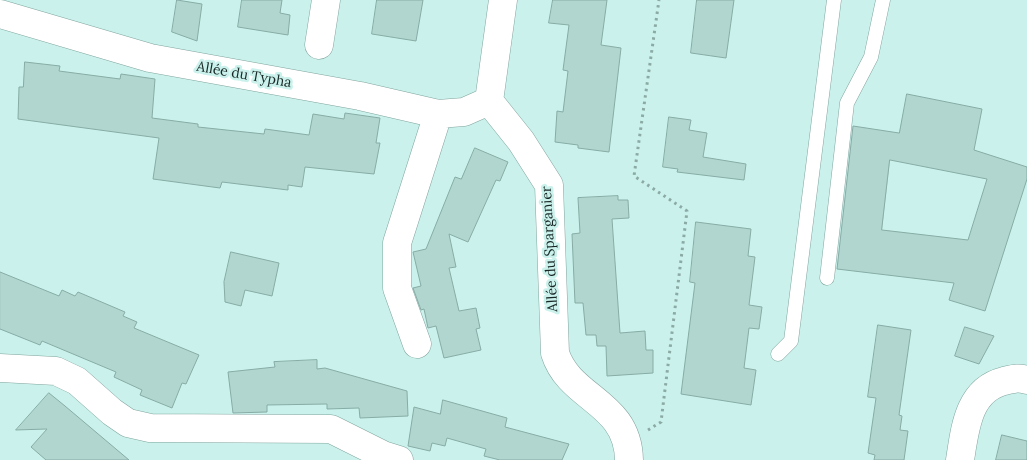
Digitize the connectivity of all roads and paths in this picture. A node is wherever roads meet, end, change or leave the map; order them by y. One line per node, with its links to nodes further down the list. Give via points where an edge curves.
1 (326, 0): 7 (street)
2 (503, 0): 8 (street)
3 (659, 0): 15 (path, via 634,176 687,211 662,422)
4 (834, 0): 12 (lane, via 791,341)
5 (882, 0): 10 (lane, via 871,57 847,103)
6 (0, 14): 9 (street, Allée du Typha, via 150,58 360,96)
7 (319, 45)
8 (488, 101): 9 (street, Allée du Typha, via 464,112); 15 (street, Allée du Sparganier, via 521,141 549,185 555,353 559,365 567,376 616,418)
9 (438, 114): 11 (street, via 397,243 397,288)
10 (827, 278)
11 (417, 344)
12 (778, 354)
13 (0, 368): 16 (street, via 56,371 77,381 128,423 143,427 331,429)
14 (1027, 380): 17 (street, via 1019,377 998,383 979,395 965,424)
15 (629, 451)
16 (399, 460)
17 (960, 460)

